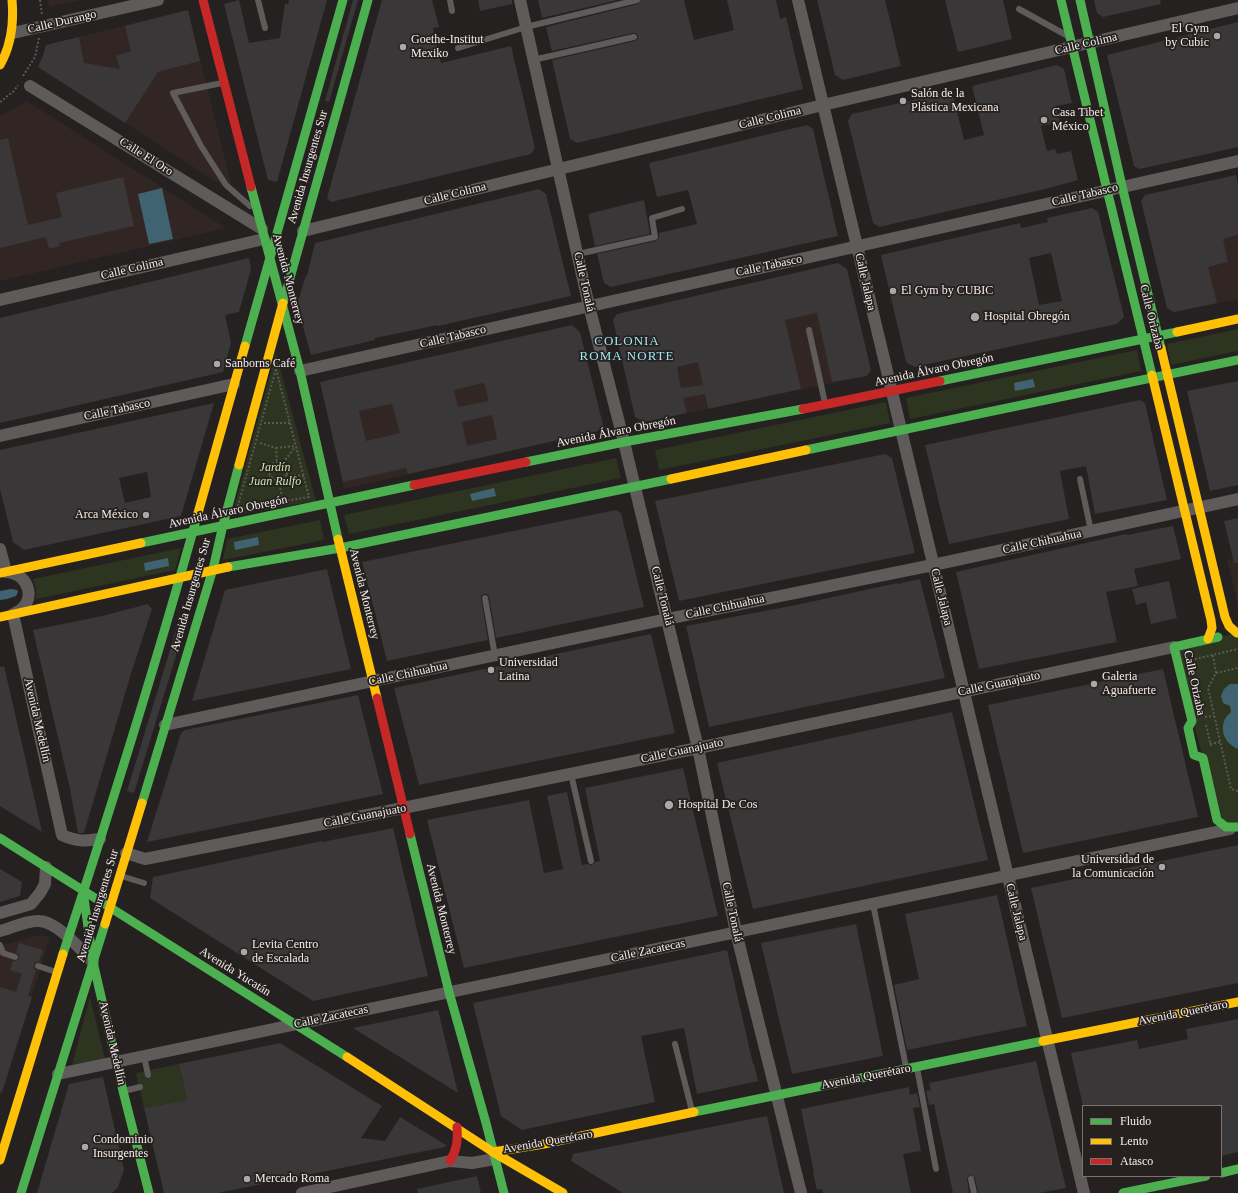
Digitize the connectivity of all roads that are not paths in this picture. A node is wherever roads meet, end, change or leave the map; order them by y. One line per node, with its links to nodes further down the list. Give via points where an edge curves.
1 (12, 0): 18 (main road)
2 (158, 0): 18 (street, Calle Durango)
3 (203, 0): 25 (main road, Avenida Monterrey)
4 (258, 0): 17 (lane)
5 (343, 0): 38 (main road, Avenida Insurgentes Sur)
6 (368, 0): 34 (main road, Avenida Insurgentes Sur)
7 (450, 0): 15 (lane)
8 (520, 0): 16 (street, Calle Tonalá)
9 (637, 0): 16 (lane)
10 (798, 0): 27 (street, Calle Jalapa)
11 (1061, 0): 20 (main road, Calle Orizaba)
12 (1080, 0): 21 (main road, Calle Orizaba)
13 (1238, 8): 21 (street, Calle Colima)
14 (1019, 9): 20 (lane)
15 (452, 11)
16 (526, 27): 22 (lane); 23 (street, Calle Tonalá)
17 (266, 28)
18 (12, 33): 24 (main road, via 9,48)
19 (634, 37): 23 (lane)
20 (1070, 42): 21 (street, Calle Colima); 27 (street, Calle Colima); 31 (main road, Calle Orizaba)
21 (1089, 43): 30 (main road, Calle Orizaba)
22 (458, 48)
23 (533, 60): 29 (street, Calle Tonalá)
24 (0, 64)
25 (224, 82): 33 (main road, Avenida Monterrey); 33 (lane, via 173,93 201,146 226,185)
26 (23, 83): 35 (street, Calle El Oro)
27 (823, 105): 29 (street, Calle Colima); 36 (street, Calle Jalapa)
28 (1238, 161): 30 (street, Calle Tabasco)
29 (559, 169): 34 (street, Calle Colima); 37 (street, Calle Tonalá)
30 (1122, 186): 31 (street, Calle Tabasco); 44 (main road, Calle Orizaba)
31 (1106, 190): 36 (street, Calle Tabasco); 45 (main road, Calle Orizaba)
32 (682, 209): 37 (lane, via 652,218 655,237)
33 (257, 213): 35 (main road, Avenida Monterrey)
34 (303, 231): 40 (main road, Avenida Insurgentes Sur)
35 (263, 234): 38 (main road, Avenida Monterrey); 39 (street, Calle Colima)
36 (857, 247): 41 (street, Calle Tabasco); 51 (street, Calle Jalapa)
37 (578, 254): 41 (street, Calle Tonalá)
38 (269, 259): 40 (main road, Avenida Monterrey); 50 (main road, Avenida Insurgentes Sur)
39 (0, 300)
40 (282, 305): 47 (main road, Avenida Monterrey); 62 (main road, Avenida Insurgentes Sur)
41 (589, 306): 47 (street, Calle Tabasco); 55 (street, Calle Tonalá)
42 (1238, 319): 44 (main road, Avenida Álvaro Obregón)
43 (809, 330): 52 (lane)
44 (1158, 335): 45 (main road, Avenida Álvaro Obregón); 48 (main road, Calle Orizaba)
45 (1144, 339): 49 (main road, Calle Orizaba); 51 (main road, Avenida Álvaro Obregón)
46 (1238, 360): 48 (main road)
47 (300, 371): 59 (main road, Avenida Monterrey)
48 (1168, 374): 49 (main road); 60 (main road, Calle Orizaba)
49 (1153, 378): 53 (main road); 61 (main road, Calle Orizaba)
50 (234, 384): 54 (street, Calle Tabasco); 63 (main road, Avenida Insurgentes Sur)
51 (891, 391): 52 (main road, Avenida Álvaro Obregón); 53 (street, Calle Jalapa)
52 (826, 405): 55 (main road, Avenida Álvaro Obregón)
53 (901, 431): 57 (main road); 67 (street, Calle Jalapa)
54 (0, 436)
55 (624, 442): 57 (street, Calle Tonalá); 59 (main road, Avenida Álvaro Obregón)
56 (1080, 479): 64 (lane)
57 (634, 486): 65 (main road); 75 (street, Calle Tonalá)
58 (1238, 500): 60 (street, Calle Chihuahua)
59 (329, 503): 62 (main road, Avenida Álvaro Obregón); 65 (main road, Avenida Monterrey)
60 (1200, 507): 61 (street, Calle Chihuahua); 76 (main road, Calle Orizaba, via 1225,617 1229,626)
61 (1186, 511): 64 (street, Calle Chihuahua); 77 (main road, Calle Orizaba, via 1211,620 1212,628)
62 (222, 525): 63 (main road, Avenida Álvaro Obregón); 68 (main road, Avenida Insurgentes Sur)
63 (193, 532): 69 (main road, Avenida Álvaro Obregón); 70 (main road, Avenida Insurgentes Sur)
64 (1091, 532): 67 (street, Calle Chihuahua)
65 (340, 548): 68 (main road); 80 (main road, Avenida Monterrey)
66 (0, 549): 69 (street)
67 (933, 565): 75 (street, Calle Chihuahua); 81 (street, Calle Jalapa)
68 (213, 569): 70 (main road); 82 (main road, Avenida Insurgentes Sur)
69 (2, 573): 73 (street, via 17,574 25,582 29,593 22,608)
70 (182, 576): 73 (main road); 88 (main road, Avenida Insurgentes Sur)
71 (485, 598): 79 (lane)
72 (0, 614): 73 (street)
73 (12, 614): 74 (main road); 88 (street, Avenida Medellín, via 62,835 79,841)
74 (0, 617)
75 (668, 619): 79 (street, Calle Chihuahua); 83 (street, Calle Tonalá)
76 (1237, 633): 77 (main road, Calle Guanajuato)
77 (1208, 639): 78 (main road, Calle Guanajuato)
78 (1174, 647): 81 (street, Calle Guanajuato); 86 (main road, Calle Orizaba, via 1192,721 1188,728 1194,755 1203,758 1217,820 1224,827)
79 (495, 656): 80 (street, Calle Chihuahua)
80 (373, 681): 82 (street, Calle Chihuahua); 85 (main road, Avenida Monterrey)
81 (964, 692): 83 (street, Calle Guanajuato); 93 (street, Calle Jalapa)
82 (165, 725): 89 (main road, Avenida Insurgentes Sur)
83 (698, 748): 84 (street, Calle Guanajuato); 100 (street, Calle Tonalá)
84 (571, 774): 85 (street, Calle Guanajuato); 90 (lane)
85 (404, 808): 89 (street, Calle Guanajuato, via 145,859); 107 (main road, Avenida Monterrey)
86 (1234, 828): 93 (street, Calle Zacatecas)
87 (0, 838): 91 (main road, Avenida Yucatán)
88 (100, 839): 95 (main road, Avenida Insurgentes Sur)
89 (126, 853): 92 (main road, Avenida Insurgentes Sur)
90 (591, 861)
91 (46, 867): 95 (main road, Avenida Yucatán); 98 (street, via 45,884 31,904)
92 (119, 875): 94 (lane); 97 (main road, Avenida Insurgentes Sur)
93 (1008, 876): 96 (street, Calle Zacatecas); 110 (street, Calle Jalapa)
94 (144, 883)
95 (83, 891): 97 (main road, Avenida Yucatán); 101 (main road, Avenida Insurgentes Sur); 104 (main road, Avenida Medellín)
96 (873, 904): 100 (street, Calle Zacatecas); 115 (lane)
97 (110, 907): 104 (main road, Avenida Insurgentes Sur); 109 (main road, Avenida Yucatán)
98 (0, 913)
99 (0, 931): 101 (street, via 41,921 55,927)
100 (736, 932): 107 (street, Calle Zacatecas); 120 (street, Calle Tonalá)
101 (68, 939): 104 (street); 106 (main road, Avenida Insurgentes Sur)
102 (0, 945): 103 (lane, via 3,953)
103 (15, 957)
104 (93, 962): 113 (main road, Avenida Medellín); 116 (main road, Avenida Insurgentes Sur)
105 (38, 966): 106 (lane)
106 (57, 972): 124 (main road, Avenida Insurgentes Sur)
107 (449, 992): 109 (street, Calle Zacatecas); 123 (main road, Avenida Monterrey)
108 (1238, 1002): 110 (main road, Avenida Querétaro)
109 (296, 1024): 112 (street, Calle Zacatecas); 122 (main road, Avenida Yucatán)
110 (1048, 1040): 114 (main road, Avenida Querétaro); 138 (street, Calle Jalapa)
111 (675, 1044): 121 (lane)
112 (144, 1056): 113 (street, Calle Zacatecas); 117 (lane)
113 (117, 1062): 116 (street, Calle Zacatecas); 119 (main road, Avenida Medellín)
114 (917, 1067): 115 (main road, Avenida Querétaro); 126 (lane)
115 (906, 1069): 120 (main road, Avenida Querétaro)
116 (58, 1074): 131 (main road, Avenida Insurgentes Sur)
117 (148, 1074)
118 (140, 1087): 119 (lane)
119 (123, 1091): 132 (main road, Avenida Medellín)
120 (777, 1095): 121 (main road, Avenida Querétaro); 136 (street, Calle Tonalá)
121 (692, 1113): 123 (main road, Avenida Querétaro)
122 (456, 1128): 123 (main road, Avenida Yucatán); 125 (main road, via 457,1146)
123 (494, 1155): 125 (street, Avenida Querétaro, via 472,1163); 134 (main road, Avenida Monterrey); 135 (main road, via 529,1177)
124 (0, 1160)
125 (450, 1161): 133 (street, Avenida Querétaro)
126 (936, 1169)
127 (1238, 1169): 128 (main road)
128 (1222, 1173)
129 (1201, 1177): 139 (main road)
130 (971, 1180): 137 (lane)
131 (21, 1193)
132 (149, 1193)
133 (302, 1193)
134 (504, 1193)
135 (563, 1193)
136 (801, 1193)
137 (974, 1193)
138 (1084, 1193)
139 (1123, 1193)

